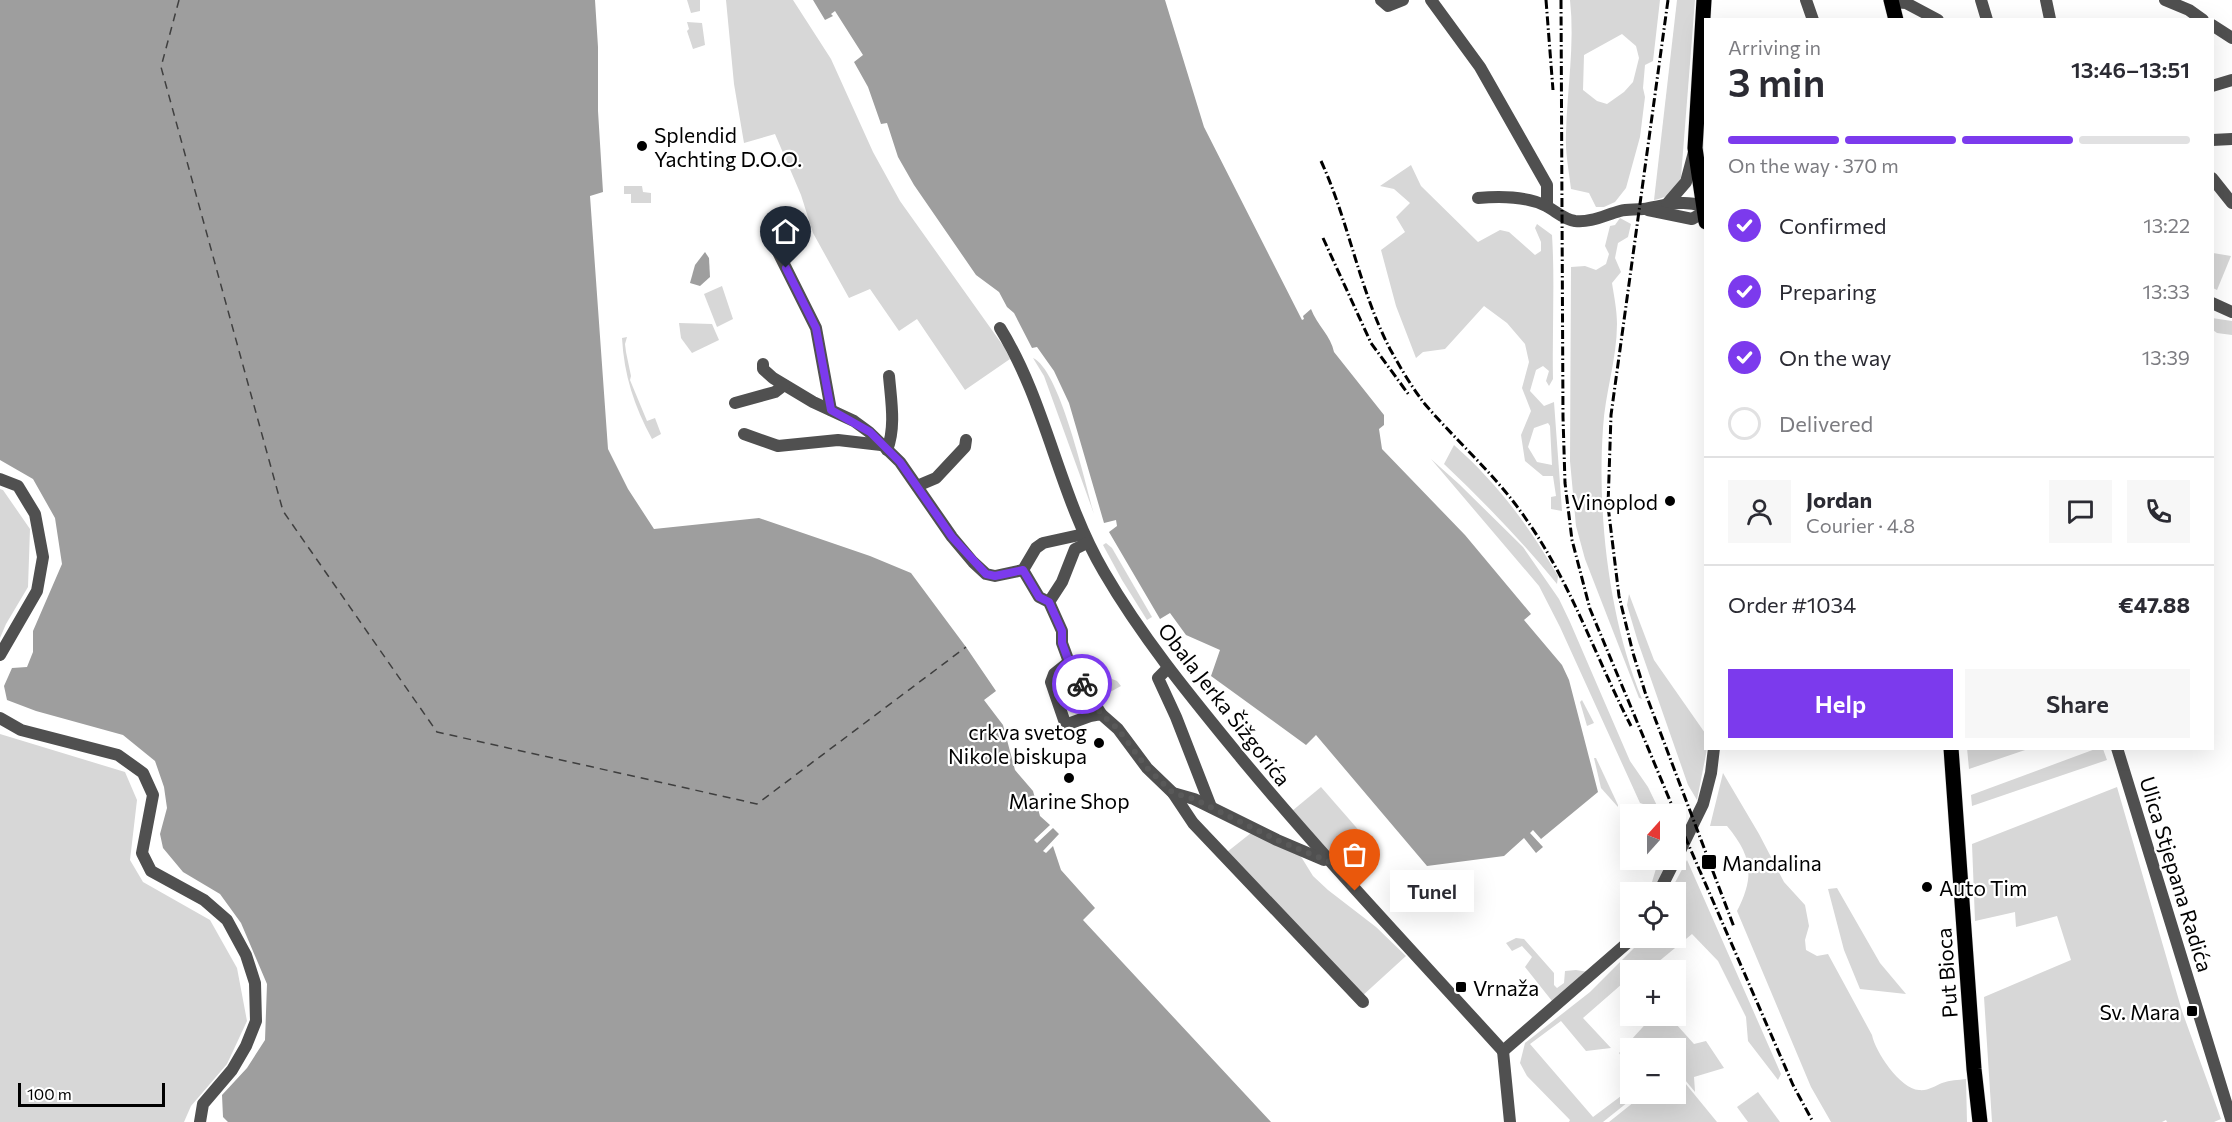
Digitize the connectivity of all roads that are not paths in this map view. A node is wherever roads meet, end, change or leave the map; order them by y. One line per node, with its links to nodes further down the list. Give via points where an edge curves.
1 (1381, 0): 2 (street, via 1388,6)
2 (1403, 0)
3 (1431, 0): 27 (street, via 1480,67 1547,185)
4 (1704, 0): 22 (main road)
5 (1806, 0): 10 (street)
6 (1981, 0): 13 (street)
7 (2046, 0): 14 (street)
8 (2165, 0): 15 (street)
9 (1891, 1): 11 (main road); 12 (street, via 1906,3)
10 (1812, 18)
11 (1895, 18)
12 (1934, 18)
13 (1986, 18)
14 (2050, 18)
15 (2200, 18)
16 (2214, 26): 17 (street)
17 (2232, 38)
18 (2232, 80): 19 (street)
19 (2214, 85)
20 (2232, 139): 21 (street)
21 (2214, 140)
22 (1695, 148): 26 (street, via 1686,182); 29 (main road)
23 (2214, 180): 25 (street)
24 (1478, 198): 27 (street, via 1500,196)
25 (2232, 203)
26 (1667, 204): 28 (street); 29 (street, via 1684,202)
27 (1547, 206): 28 (street, via 1574,221)
28 (1644, 209): 29 (street, via 1692,219)
29 (1704, 213)
30 (777, 250): 38 (street, via 816,328)
31 (2214, 304): 32 (street)
32 (2232, 312)
33 (1000, 328): 44 (street, Obala Jerka Šižgorića, via 1022,365)
34 (763, 364): 36 (street, via 763,369)
35 (889, 376): 41 (street, via 891,439)
36 (784, 385): 37 (street, via 775,392); 38 (street)
37 (735, 403)
38 (831, 410): 41 (street, via 870,432)
39 (744, 434): 41 (street, via 778,446 838,440)
40 (966, 440): 43 (street, via 965,447 936,478)
41 (884, 447): 43 (street)
42 (0, 479): 47 (street, via 18,486 35,514 43,557 37,591)
43 (917, 486): 45 (street, via 952,537 986,574)
44 (1086, 539): 45 (street, via 1043,543); 46 (street, via 1076,549); 49 (street, Obala Jerka Šižgorića)
45 (1023, 570): 46 (street, via 1039,597)
46 (1049, 602): 48 (street, via 1062,631)
47 (0, 655)
48 (1069, 662): 50 (street); 50 (street, via 1054,674 1051,682 1064,720 1068,724)
49 (1168, 668): 56 (street, via 1158,678); 58 (street, Obala Jerka Šižgorića)
50 (1101, 714): 55 (street)
51 (0, 718): 63 (street, via 21,730 118,755 143,773 153,795 142,853 151,871 204,900 227,921 246,955 255,983 256,1021 232,1070 202,1104)
52 (1714, 750): 57 (street, via 1703,804)
53 (1951, 750): 65 (main road, Put Bioca)
54 (2118, 750): 62 (street, Ulica Stjepana Radića)
55 (1173, 793): 56 (street); 60 (street, via 1193,824)
56 (1211, 807): 58 (street)
57 (1686, 837)
58 (1330, 862): 61 (street, Obala Jerka Šižgorića)
59 (1621, 948): 61 (street)
60 (1363, 1002)
61 (1503, 1051): 64 (street)
62 (2231, 1119)
63 (200, 1122)
64 (1510, 1122)
65 (1980, 1122)

